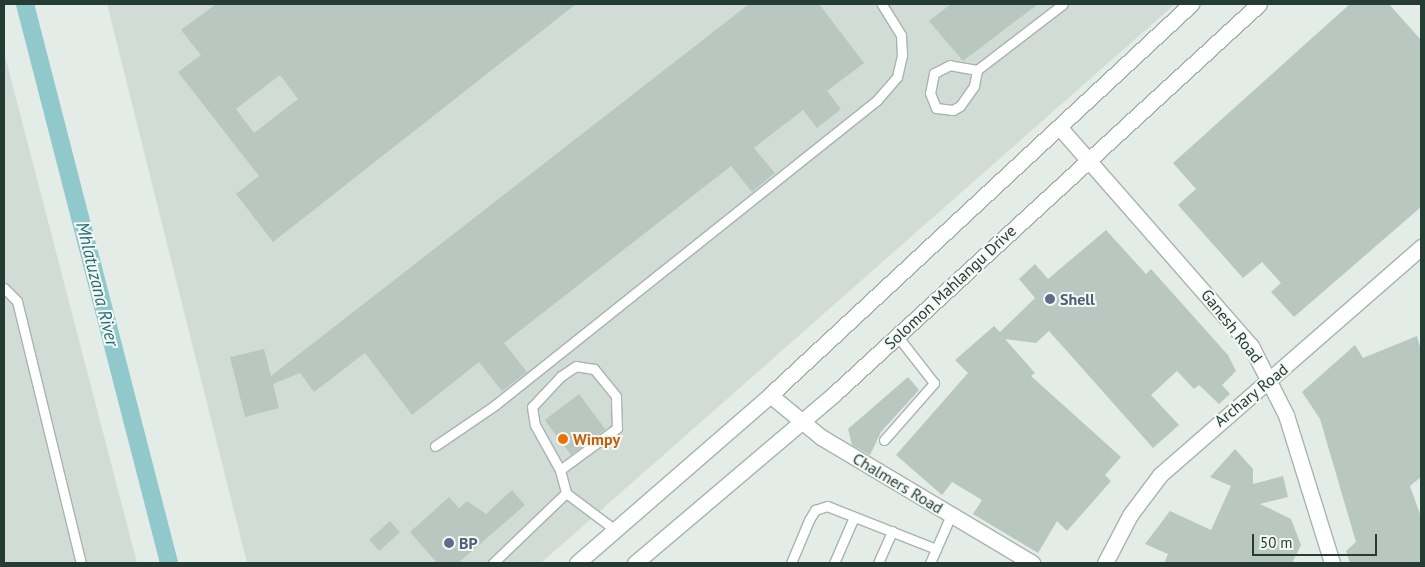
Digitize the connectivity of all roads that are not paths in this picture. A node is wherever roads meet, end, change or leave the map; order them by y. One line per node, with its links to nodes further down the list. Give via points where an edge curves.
1 (882, 4): 15 (lane, via 901,35 902,55 897,77 877,100 495,405)
2 (1062, 4): 5 (lane)
3 (1191, 4): 6 (main road)
4 (1258, 4): 7 (main road, Solomon Mahlangu Drive)
5 (977, 70): 5 (lane, via 974,86 960,106 953,110 936,108 930,94 934,73 950,65)
6 (1061, 129): 7 (main road, Ganesh Road); 12 (main road)
7 (1086, 159): 10 (main road, Solomon Mahlangu Drive); 11 (main road, Ganesh Road, via 1226,314)
8 (1421, 248): 11 (main road, Archary Road)
9 (4, 288): 24 (lane, via 17,301)
10 (898, 337): 13 (main road, Solomon Mahlangu Drive); 14 (lane, via 934,383)
11 (1271, 379): 32 (main road, Archary Road, via 1160,475 1130,515); 33 (main road, Ganesh Road, via 1286,415)
12 (770, 396): 13 (main road, Chalmers Road); 20 (main road)
13 (801, 423): 18 (main road, Chalmers Road); 23 (main road, Solomon Mahlangu Drive)
14 (884, 440)
15 (435, 446)
16 (560, 470): 16 (lane, via 534,425 532,407 561,376 576,366 594,369 616,396 617,428); 17 (lane)
17 (566, 493): 20 (lane); 25 (lane)
18 (951, 515): 22 (lane); 31 (main road, Chalmers Road)
19 (854, 517): 21 (lane); 27 (lane, via 827,506 815,510); 28 (lane)
20 (614, 529): 26 (main road)
21 (892, 531): 22 (lane); 29 (lane)
22 (936, 549): 30 (lane)
23 (641, 561)
24 (81, 563)
25 (493, 563)
26 (577, 563)
27 (791, 563)
28 (834, 563)
29 (878, 563)
30 (930, 563)
31 (1032, 563)
32 (1105, 563)
33 (1332, 563)

